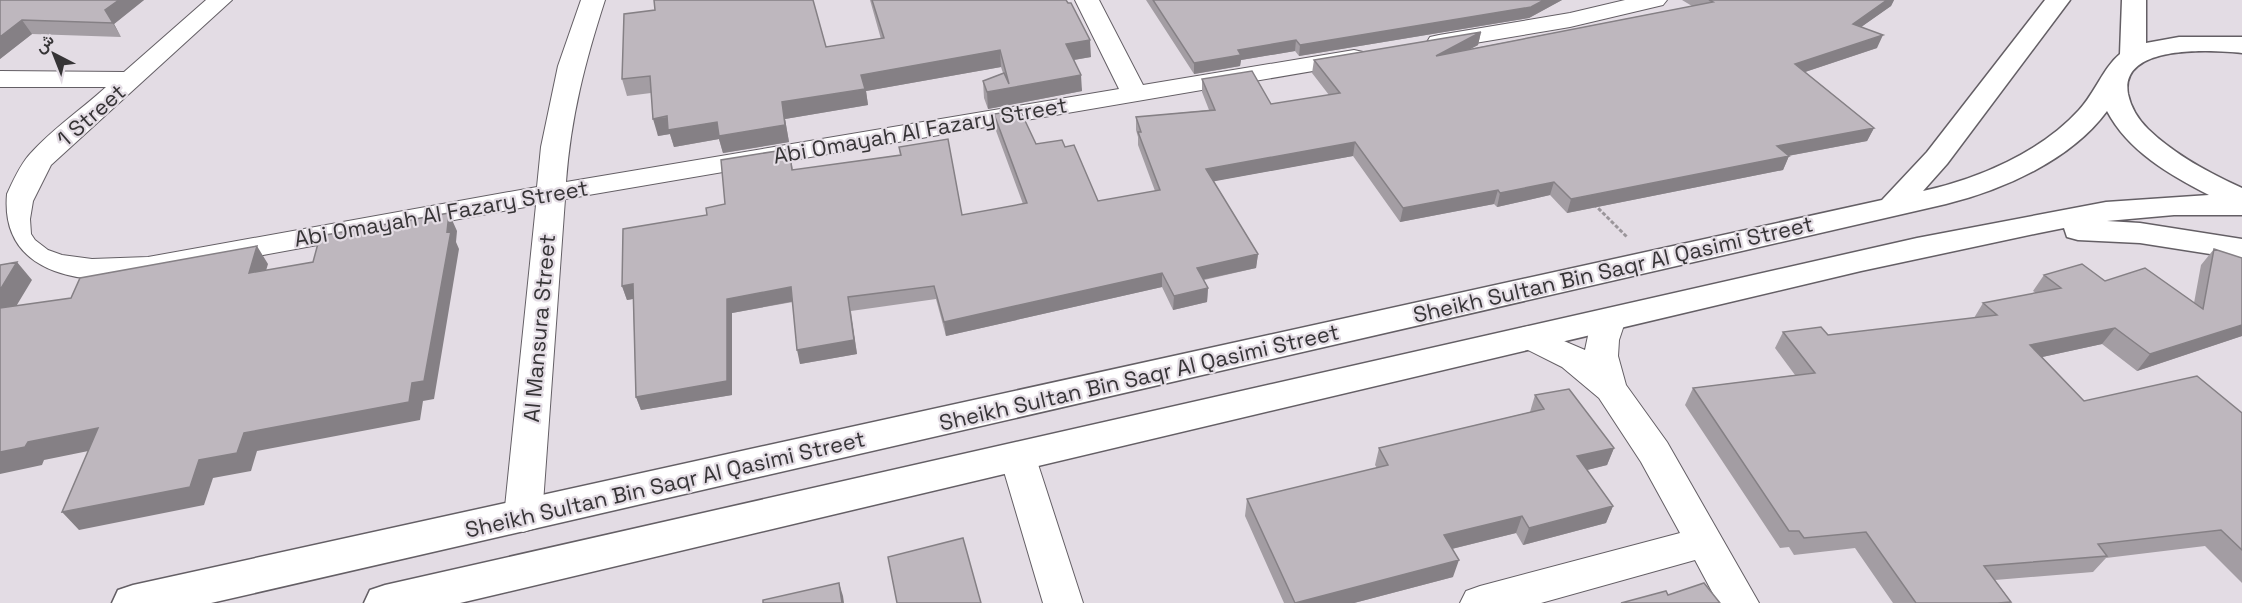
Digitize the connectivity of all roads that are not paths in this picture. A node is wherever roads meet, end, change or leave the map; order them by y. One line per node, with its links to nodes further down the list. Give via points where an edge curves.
1 (220, 0): 12 (street, 1 Street)
2 (593, 0): 15 (street, Al Mansura Street, via 562,105)
3 (1087, 0): 14 (street)
4 (2058, 0): 17 (main road, via 1937,158)
5 (2134, 0): 10 (main road)
6 (1645, 1): 8 (street, via 1570,20)
7 (2242, 45): 10 (main road, via 2189,43 2157,47)
8 (1413, 47)
9 (1378, 53): 14 (street, Abi Omayah Al Fazary Street)
10 (2133, 56): 13 (main road, Sheikh Sultan Bin Saqr Al Qasimi Street, via 2118,69)
11 (0, 79): 12 (street)
12 (131, 80): 20 (street, 1 Street, via 40,160 15,189 6,215 7,228)
13 (2112, 85): 16 (main road, via 2117,106 2135,131 2165,157); 17 (main road, Sheikh Sultan Bin Saqr Al Qasimi Street, via 2087,117 2053,147 2006,173 1946,195)
14 (1135, 94): 15 (street, Abi Omayah Al Fazary Street)
15 (551, 193): 20 (street, Abi Omayah Al Fazary Street, via 148,267 85,270 59,266); 26 (street, Al Mansura Street)
16 (2242, 200)
17 (1893, 206): 26 (main road, Sheikh Sultan Bin Saqr Al Qasimi Street)
18 (2242, 206): 19 (main road, via 2161,205)
19 (2016, 227): 21 (main road, via 2140,233); 22 (main road)
20 (22, 248)
21 (2242, 249)
22 (1609, 322): 23 (main road); 24 (street, via 1600,353)
23 (1529, 337): 24 (street, via 1574,359); 25 (main road)
24 (1611, 389): 27 (street, via 1654,452)
25 (1018, 458): 29 (main road); 30 (street)
26 (523, 517): 28 (main road, Sheikh Sultan Bin Saqr Al Qasimi Street)
27 (1705, 543): 31 (street); 32 (street)
28 (133, 603)
29 (385, 603)
30 (1063, 603)
31 (1480, 603)
32 (1739, 603)

